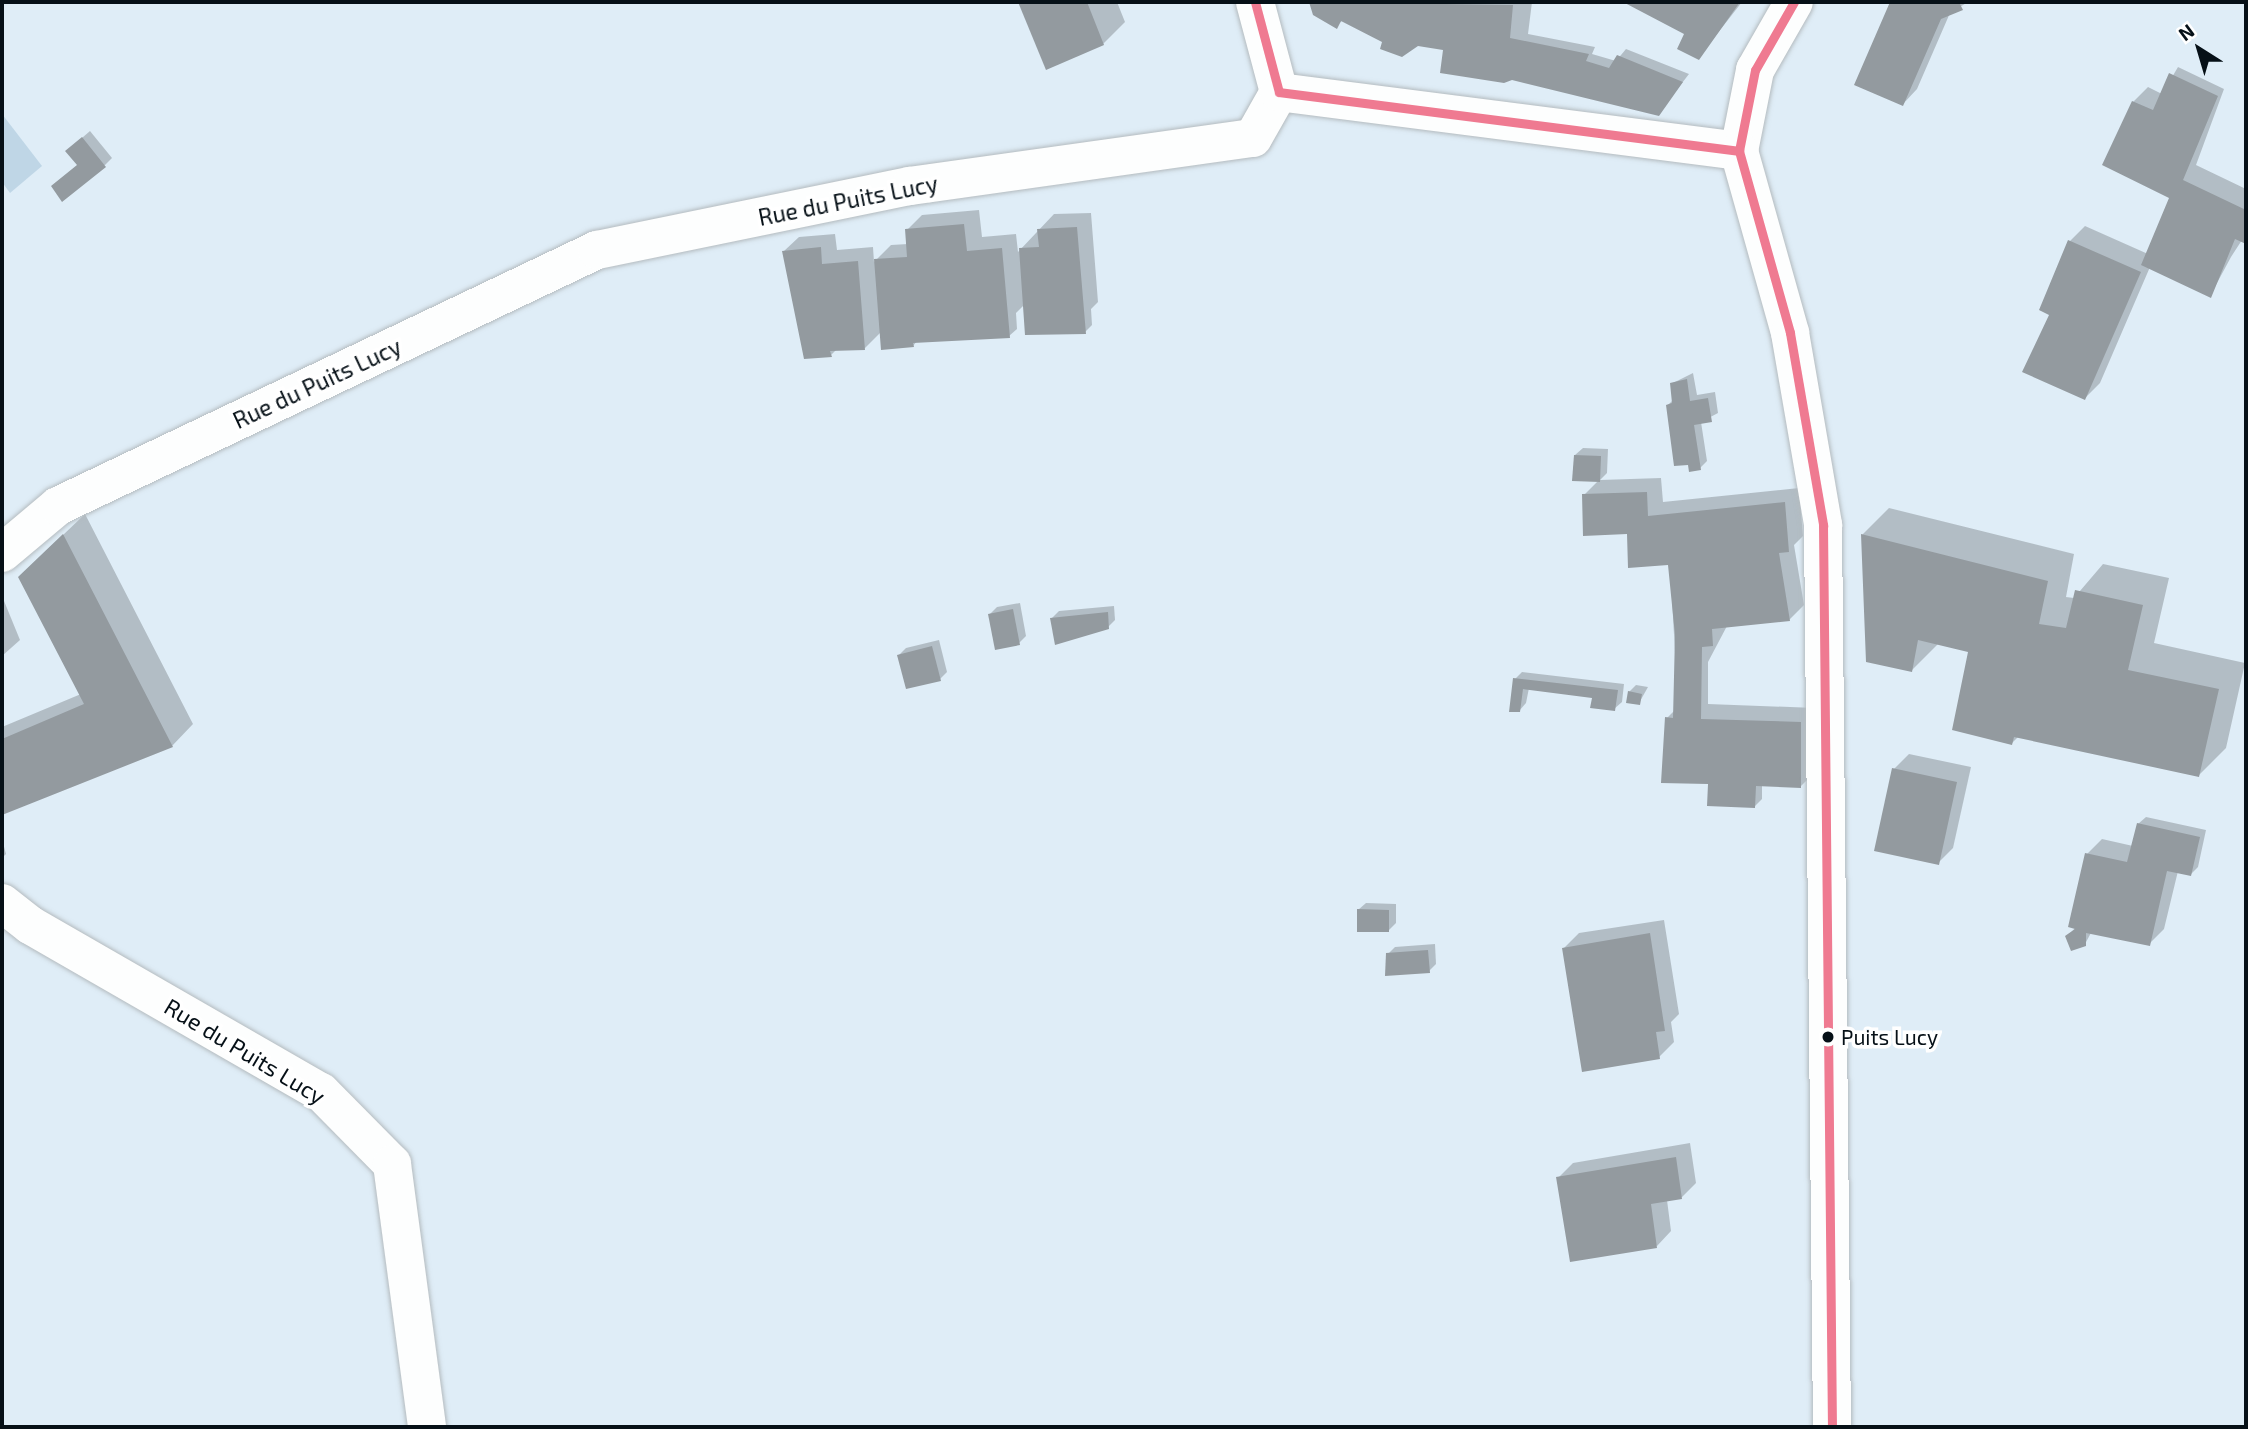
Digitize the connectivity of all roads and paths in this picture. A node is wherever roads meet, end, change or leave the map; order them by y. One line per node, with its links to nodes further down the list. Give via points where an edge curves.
1 (1255, 2): 3 (street)
2 (1794, 2): 4 (street, via 1755,70)
3 (1279, 92): 4 (street); 5 (street, Rue du Puits Lucy, via 1253,138 910,186 597,250 58,506)
4 (1739, 151): 8 (street, via 1790,333 1823,526)
5 (2, 553)
6 (2, 903): 7 (street, Rue du Puits Lucy, via 30,925 321,1092 392,1164)
7 (427, 1427)
8 (1832, 1427)

